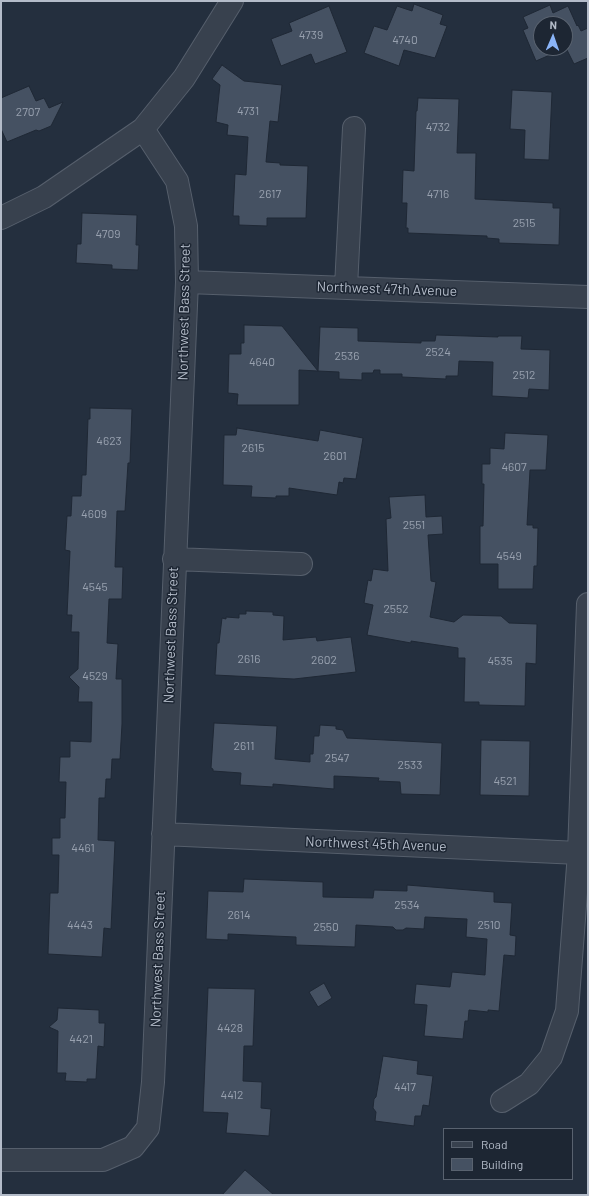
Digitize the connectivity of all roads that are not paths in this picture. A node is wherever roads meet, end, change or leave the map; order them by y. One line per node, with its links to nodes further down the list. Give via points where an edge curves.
1 (232, 1): 3 (street, via 184,78)
2 (354, 128): 6 (street)
3 (143, 129): 4 (street, via 44,198); 5 (street, Northwest Bass Street, via 177,181 186,226)
4 (1, 218)
5 (187, 282): 6 (street, Northwest 47th Avenue); 8 (street, Northwest Bass Street)
6 (346, 287): 7 (street, Northwest 47th Avenue)
7 (588, 297)
8 (174, 559): 9 (street); 11 (street, Northwest Bass Street)
9 (301, 564)
10 (588, 604): 12 (street)
11 (164, 834): 12 (street, Northwest 45th Avenue); 14 (street, Northwest Bass Street, via 153,1082 148,1128 133,1147 103,1160)
12 (583, 852): 13 (street, via 567,1011 551,1057 529,1084)
13 (502, 1101)
14 (1, 1160)

